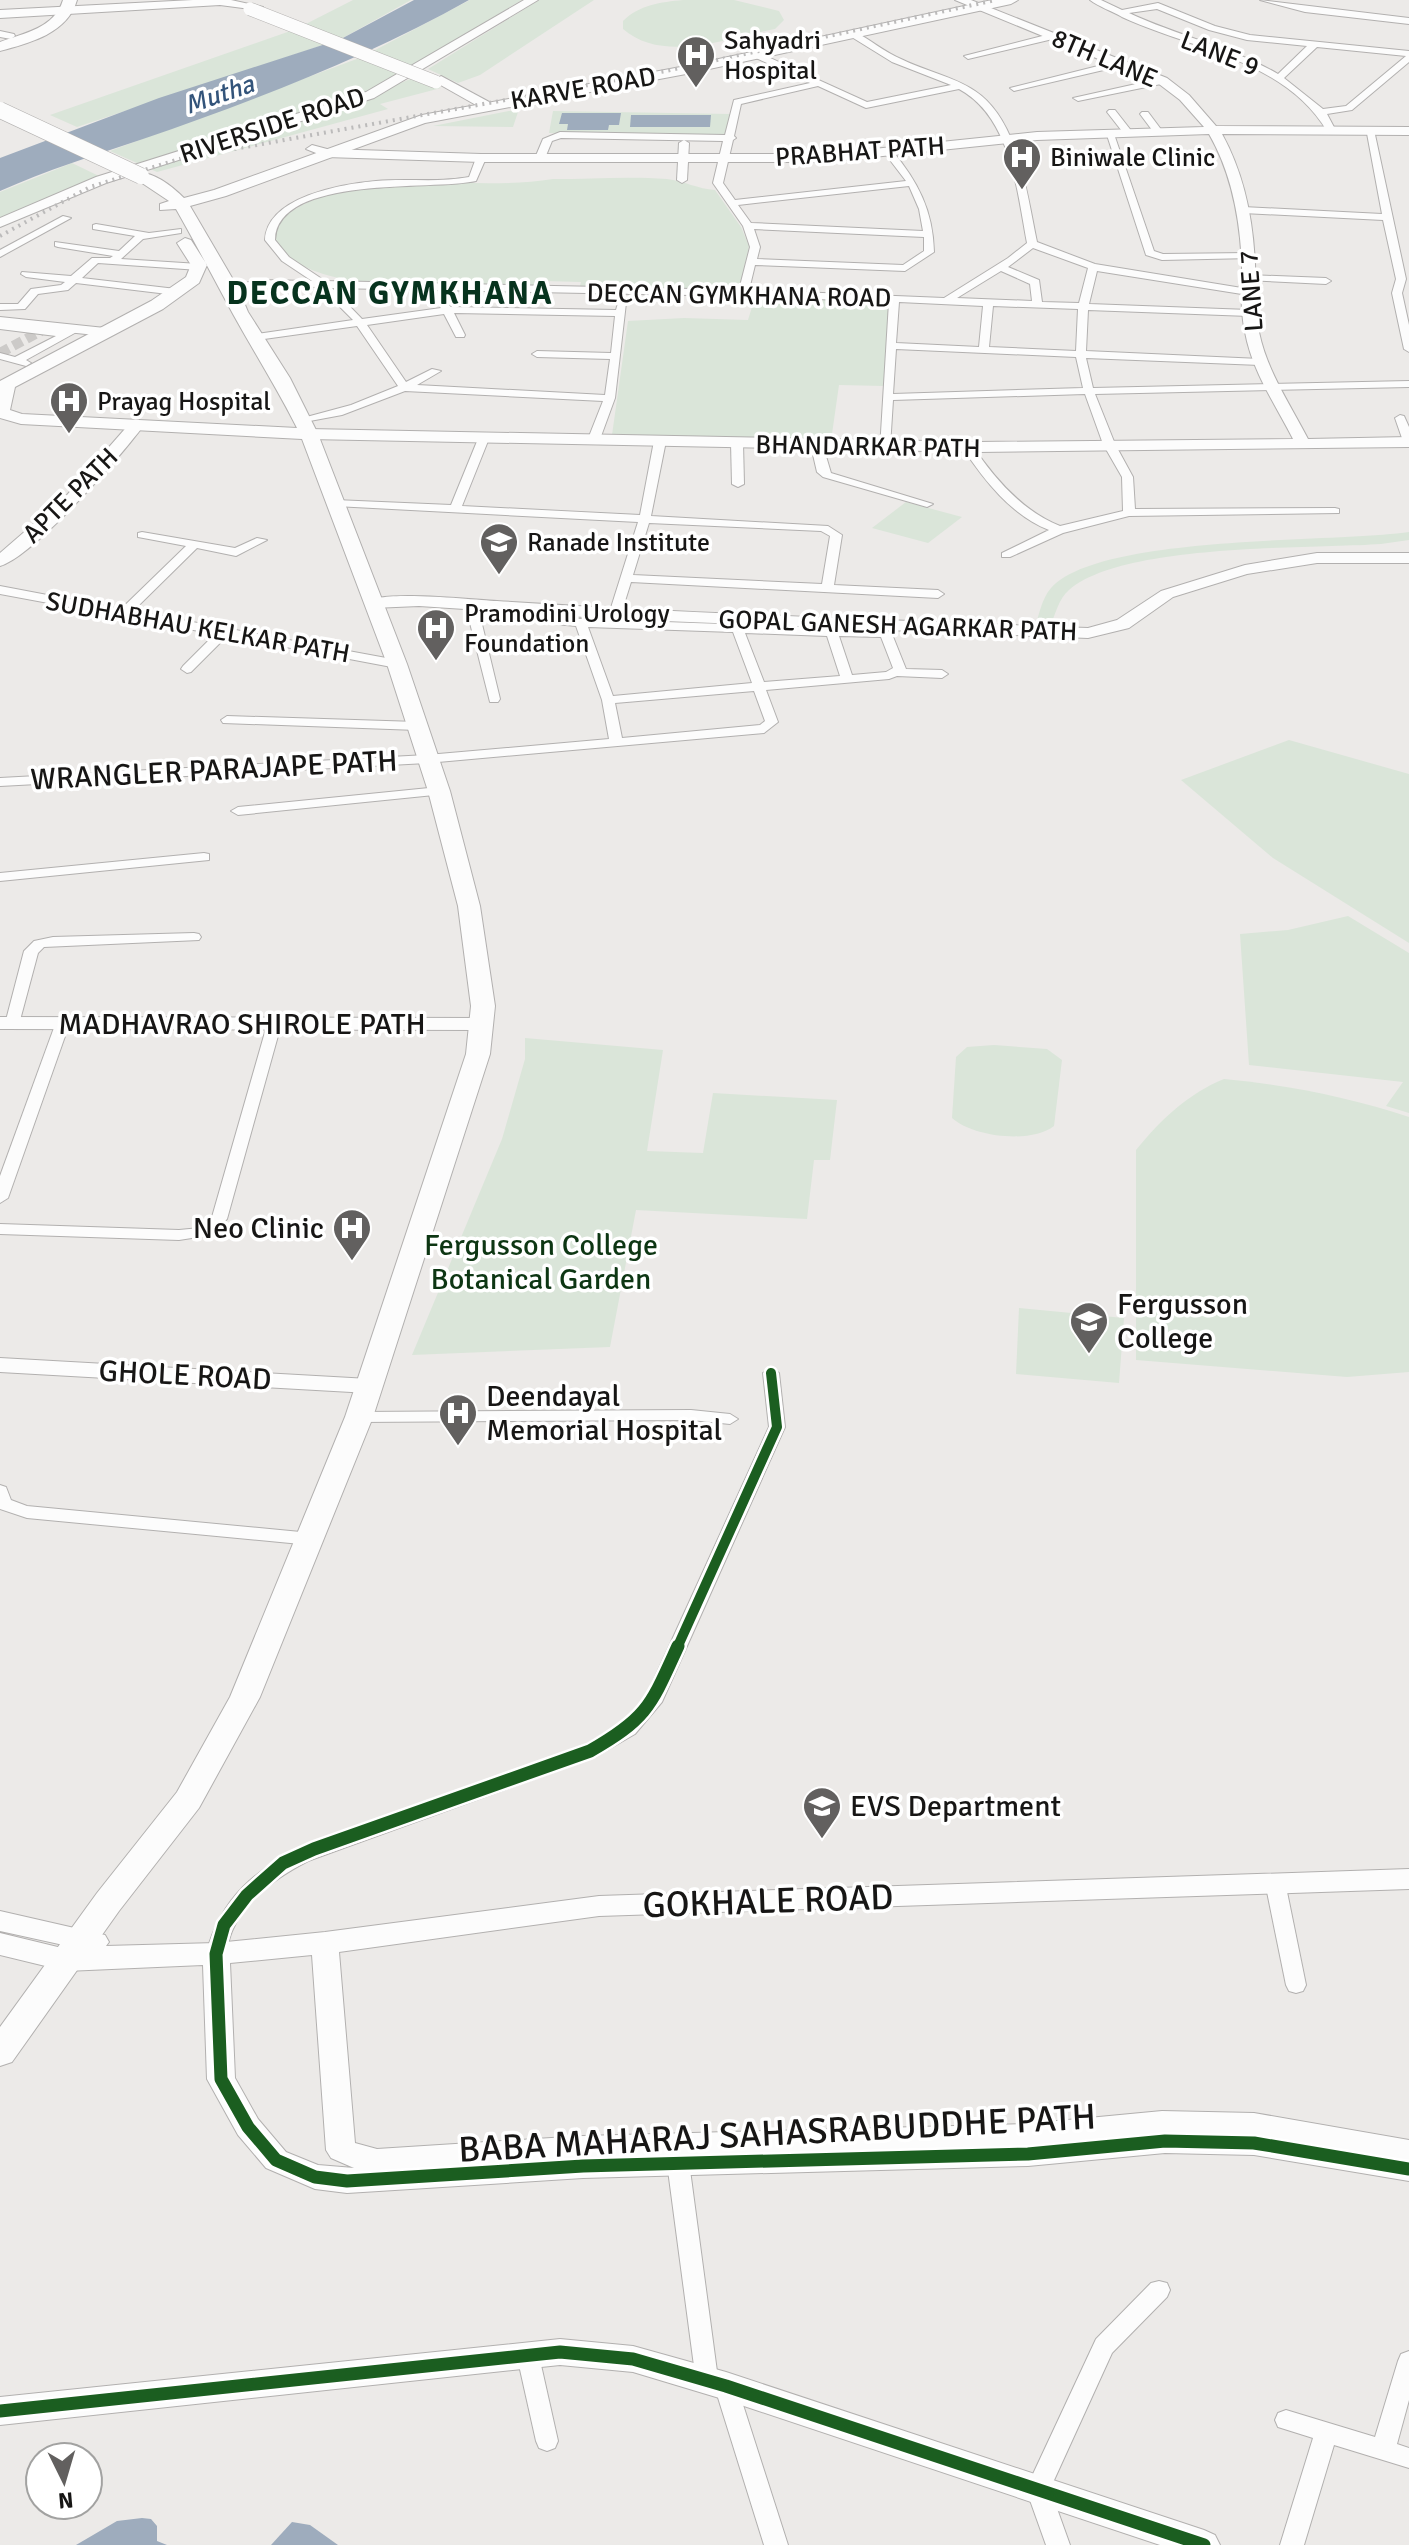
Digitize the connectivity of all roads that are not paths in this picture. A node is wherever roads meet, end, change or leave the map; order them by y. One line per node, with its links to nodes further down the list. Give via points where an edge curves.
1 (532, 0): 59 (street, RIVERSIDE ROAD, via 370,95 101,180)
2 (1011, 0): 6 (main road, KARVE ROAD)
3 (1144, 0): 9 (street)
4 (1264, 0): 12 (street)
5 (1099, 1): 10 (street, LANE 9)
6 (976, 2): 13 (main road, KARVE ROAD); 14 (street, 8TH LANE); 28 (main road, KARVE ROAD)
7 (54, 5): 8 (street); 11 (street); 15 (main road, via 46,21)
8 (70, 5): 17 (main road, via 48,27); 28 (street, bridge, via 220,2 251,7 438,81)
9 (1157, 6): 10 (street); 16 (street, via 1250,38)
10 (1123, 12): 22 (street, LANE 9)
11 (0, 14)
12 (1409, 21)
13 (853, 34): 18 (main road, KARVE ROAD); 25 (street, via 892,59)
14 (1054, 36): 19 (street); 21 (street, 8TH LANE)
15 (4, 37)
16 (1315, 44): 20 (street); 22 (street)
17 (0, 47)
18 (757, 55): 24 (street); 28 (main road, KARVE ROAD)
19 (968, 56)
20 (1409, 56): 31 (street, via 1349,108)
21 (1122, 63): 23 (street, 8TH LANE); 26 (street)
22 (1279, 78): 31 (street, LANE 9)
23 (1163, 81): 27 (street); 35 (street, 8TH LANE)
24 (817, 84): 25 (street, via 866,105); 41 (street, via 737,102)
25 (961, 86): 42 (street, via 991,110)
26 (1014, 88)
27 (1078, 98)
28 (480, 104): 44 (main road, KARVE ROAD)
29 (0, 110): 50 (main road, bridge)
30 (1112, 112): 39 (street)
31 (1321, 112): 34 (street, LANE 9)
32 (1145, 114): 38 (street)
33 (0, 121): 50 (main road)
34 (1330, 129): 35 (street, PRABHAT PATH); 36 (street, PRABHAT PATH)
35 (1216, 130): 38 (street, PRABHAT PATH); 56 (street, LANE 7)
36 (1369, 130): 37 (street, PRABHAT PATH); 57 (street)
37 (1409, 131)
38 (1158, 132): 39 (street, PRABHAT PATH)
39 (1128, 133): 40 (street, PRABHAT PATH)
40 (1109, 134): 42 (street, PRABHAT PATH); 67 (street, via 1150,253)
41 (731, 138): 47 (street, via 560,135 548,139); 49 (street)
42 (1004, 139): 45 (street, PRABHAT PATH); 65 (street, via 1020,179)
43 (684, 143): 48 (street)
44 (319, 151): 46 (street, PRABHAT PATH); 53 (main road, KARVE ROAD)
45 (888, 151): 49 (street, PRABHAT PATH); 52 (street)
46 (481, 158): 47 (street, PRABHAT PATH); 78 (street, via 470,180 350,187 309,199 281,215 270,234 275,248)
47 (540, 158): 48 (street, PRABHAT PATH)
48 (682, 159): 49 (street, PRABHAT PATH); 51 (street)
49 (725, 159): 54 (street, via 718,183)
50 (133, 178): 55 (main road)
51 (682, 180)
52 (912, 183): 54 (street); 62 (street, via 925,206)
53 (213, 191): 55 (main road); 55 (main road)
54 (733, 203): 60 (street)
55 (170, 205): 63 (street); 74 (main road); 80 (main road)
56 (1243, 210): 57 (street); 67 (street, LANE 7)
57 (1388, 217): 105 (street)
58 (66, 218): 66 (street)
59 (0, 223)
60 (748, 226): 62 (street); 69 (street, via 755,247)
61 (96, 227): 63 (street)
62 (929, 234): 71 (street, via 929,252 905,268)
63 (146, 235): 68 (street)
64 (58, 244): 68 (street)
65 (1032, 244): 72 (street); 73 (street)
66 (0, 254)
67 (1248, 256): 79 (street, LANE 7)
68 (118, 257): 74 (street); 76 (street, via 96,260)
69 (752, 262): 70 (street); 84 (street)
70 (829, 265): 71 (street); 85 (street)
71 (860, 267): 86 (street)
72 (1000, 267): 88 (street); 91 (street, via 1035,282)
73 (1093, 267): 79 (street); 93 (street)
74 (199, 268): 82 (main road)
75 (26, 274): 76 (street)
76 (72, 280): 82 (street); 92 (street, via 60,289 35,291 21,307)
77 (1326, 281): 79 (street)
78 (323, 284): 80 (street, DECCAN GYMKHANA ROAD); 81 (street, DECCAN GYMKHANA ROAD); 98 (street)
79 (1248, 285): 97 (street, LANE 7)
80 (230, 288): 95 (main road)
81 (437, 288): 83 (street, DECCAN GYMKHANA ROAD); 94 (street)
82 (179, 291): 90 (main road)
83 (624, 292): 84 (street, DECCAN GYMKHANA ROAD); 96 (street)
84 (743, 293): 85 (street, DECCAN GYMKHANA ROAD)
85 (827, 296): 86 (street, DECCAN GYMKHANA ROAD)
86 (859, 297): 87 (street, DECCAN GYMKHANA ROAD)
87 (894, 299): 88 (street, DECCAN GYMKHANA ROAD); 104 (street)
88 (946, 301): 89 (street, DECCAN GYMKHANA ROAD)
89 (988, 303): 91 (street, DECCAN GYMKHANA ROAD); 106 (street)
90 (157, 305): 95 (main road, via 209,292); 101 (main road)
91 (1037, 305): 93 (street, DECCAN GYMKHANA ROAD)
92 (0, 307)
93 (1081, 307): 97 (street, DECCAN GYMKHANA ROAD); 107 (street)
94 (447, 310): 96 (street); 98 (street); 102 (street)
95 (240, 312): 103 (main road)
96 (621, 313): 110 (street)
97 (1249, 313): 112 (street, LANE 7)
98 (361, 322): 103 (street); 117 (street)
99 (0, 324): 100 (street)
100 (71, 332): 101 (street); 111 (street)
101 (105, 332): 113 (main road)
102 (460, 335)
103 (257, 337): 124 (main road)
104 (891, 346): 106 (street); 120 (street)
105 (1409, 349)
106 (984, 350): 107 (street)
107 (1080, 353): 112 (street); 119 (street)
108 (537, 354): 110 (street)
109 (0, 356): 111 (street)
110 (615, 356): 121 (street)
111 (17, 360): 113 (street)
112 (1260, 362): 118 (street, LANE 7)
113 (39, 367): 116 (main road)
114 (436, 371): 117 (street)
115 (1409, 384): 118 (street)
116 (4, 386): 123 (main road, via 0,406 7,416)
117 (405, 388): 121 (street); 124 (street)
118 (1274, 390): 119 (street); 131 (street, LANE 7)
119 (1089, 391): 120 (street); 135 (street)
120 (887, 397): 133 (street)
121 (610, 398): 127 (street)
122 (1400, 418): 129 (street)
123 (136, 425): 125 (main road); 149 (street, APTE PATH, via 108,464)
124 (308, 425): 125 (main road); 125 (main road, via 279,424); 126 (street, BHANDARKAR PATH); 137 (main road)
125 (253, 431)
126 (484, 436): 127 (street, BHANDARKAR PATH); 139 (street)
127 (594, 439): 128 (street, BHANDARKAR PATH)
128 (660, 441): 130 (street, BHANDARKAR PATH); 142 (street)
129 (1409, 442): 131 (street, BHANDARKAR PATH)
130 (737, 443): 132 (street, BHANDARKAR PATH); 136 (street)
131 (1304, 445): 135 (street, BHANDARKAR PATH)
132 (817, 446): 133 (street, BHANDARKAR PATH); 138 (street, via 827,475)
133 (884, 447): 134 (street, BHANDARKAR PATH)
134 (968, 447): 135 (street, BHANDARKAR PATH); 143 (street, via 984,473)
135 (1111, 447): 141 (street, via 1129,482)
136 (738, 484)
137 (335, 503): 139 (street); 154 (main road)
138 (927, 504)
139 (455, 509): 142 (street)
140 (1335, 511): 141 (street)
141 (1129, 513): 143 (street)
142 (645, 518): 150 (street); 151 (street, via 829,529 836,535)
143 (1059, 530): 147 (street)
144 (142, 535): 146 (street)
145 (261, 540): 146 (street, via 236,552)
146 (194, 545): 156 (street)
147 (1006, 555)
148 (1409, 558): 157 (street, GOPAL GANESH AGARKAR PATH, via 1317,558 1245,570 1167,594 1123,624 1088,633)
149 (0, 561)
150 (628, 578): 151 (street); 157 (street)
151 (828, 587): 153 (street)
152 (0, 590): 156 (street, SUDHABHAU KELKAR PATH)
153 (938, 594)
154 (373, 603): 155 (street, GOPAL GANESH AGARKAR PATH, via 419,601); 162 (main road)
155 (485, 609): 157 (street, GOPAL GANESH AGARKAR PATH); 158 (street); 168 (street, via 475,619)
156 (124, 613): 160 (street, SUDHABHAU KELKAR PATH)
157 (615, 614)
158 (581, 623): 159 (street); 169 (street)
159 (738, 629): 161 (street); 167 (street)
160 (224, 632): 162 (street, SUDHABHAU KELKAR PATH); 163 (street)
161 (832, 632): 164 (street, via 886,634 900,669); 166 (street)
162 (397, 664): 171 (main road)
163 (187, 669)
164 (896, 672): 165 (street); 166 (street)
165 (942, 674)
166 (847, 678): 167 (street)
167 (760, 686): 169 (street); 172 (street, WRANGLER PARAJAPE PATH, via 772,722 768,728)
168 (494, 699)
169 (608, 700): 172 (street)
170 (227, 720): 171 (street)
171 (417, 726): 173 (main road)
172 (616, 742): 173 (street, WRANGLER PARAJAPE PATH)
173 (427, 759): 174 (street, WRANGLER PARAJAPE PATH); 175 (main road)
174 (0, 782)
175 (439, 791): 176 (street); 181 (main road, via 469,906)
176 (238, 811)
177 (204, 857): 178 (street)
178 (0, 877)
179 (194, 937): 180 (street, via 39,944 31,951)
180 (6, 1023): 182 (street, MADHAVRAO SHIROLE PATH)
181 (483, 1024): 183 (street, MADHAVRAO SHIROLE PATH); 188 (main road, via 478,1054)
182 (62, 1025): 183 (street, MADHAVRAO SHIROLE PATH); 184 (street)
183 (274, 1025): 185 (street, via 219,1219 205,1232)
184 (0, 1198)
185 (0, 1229)
186 (0, 1365): 188 (street, GHOLE ROAD)
187 (771, 1373): 199 (street, via 777,1427 653,1702 628,1729 590,1751 283,1863 247,1895 224,1925)
188 (369, 1386): 189 (main road)
189 (359, 1417): 190 (street); 192 (main road)
190 (730, 1419)
191 (0, 1491): 192 (street, via 10,1508 27,1512)
192 (311, 1539): 198 (main road, via 220,1747 188,1800)
193 (1409, 1879): 194 (street, GOKHALE ROAD)
194 (1275, 1882): 196 (street, GOKHALE ROAD, via 599,1906); 200 (street)
195 (0, 1921): 198 (street)
196 (325, 1943): 199 (street, GOKHALE ROAD); 204 (street, BABA MAHARAJ SAHASRABUDDHE PATH, via 341,2150 377,2161 583,2148)
197 (0, 1944): 198 (street)
198 (74, 1949): 199 (street, GOKHALE ROAD, via 130,1955); 201 (main road, via 42,1964); 202 (main road)
199 (216, 1954): 204 (street, BABA MAHARAJ SAHASRABUDDHE PATH, via 221,2079 248,2127 276,2160 315,2177 347,2181 583,2166)
200 (1296, 1985)
201 (0, 2022)
202 (0, 2053)
203 (1409, 2152): 204 (street, BABA MAHARAJ SAHASRABUDDHE PATH, via 1254,2125 1162,2123 1025,2136)
204 (677, 2154): 205 (street, BABA MAHARAJ SAHASRABUDDHE PATH, via 1028,2154 1165,2141 1254,2143); 209 (street)
205 (1409, 2169)
206 (1159, 2290): 216 (street, via 1104,2346)
207 (528, 2356): 209 (street, via 560,2352 633,2359); 210 (street); 213 (street)
208 (1409, 2361): 214 (street)
209 (717, 2383): 216 (street); 217 (street)
210 (0, 2411)
211 (1286, 2420): 212 (street)
212 (1326, 2434): 214 (street); 220 (street)
213 (547, 2441)
214 (1383, 2451): 215 (street)
215 (1409, 2458)
216 (1038, 2489): 218 (street); 219 (street)
217 (776, 2545)
218 (1058, 2545)
219 (1204, 2545)
220 (1292, 2545)

